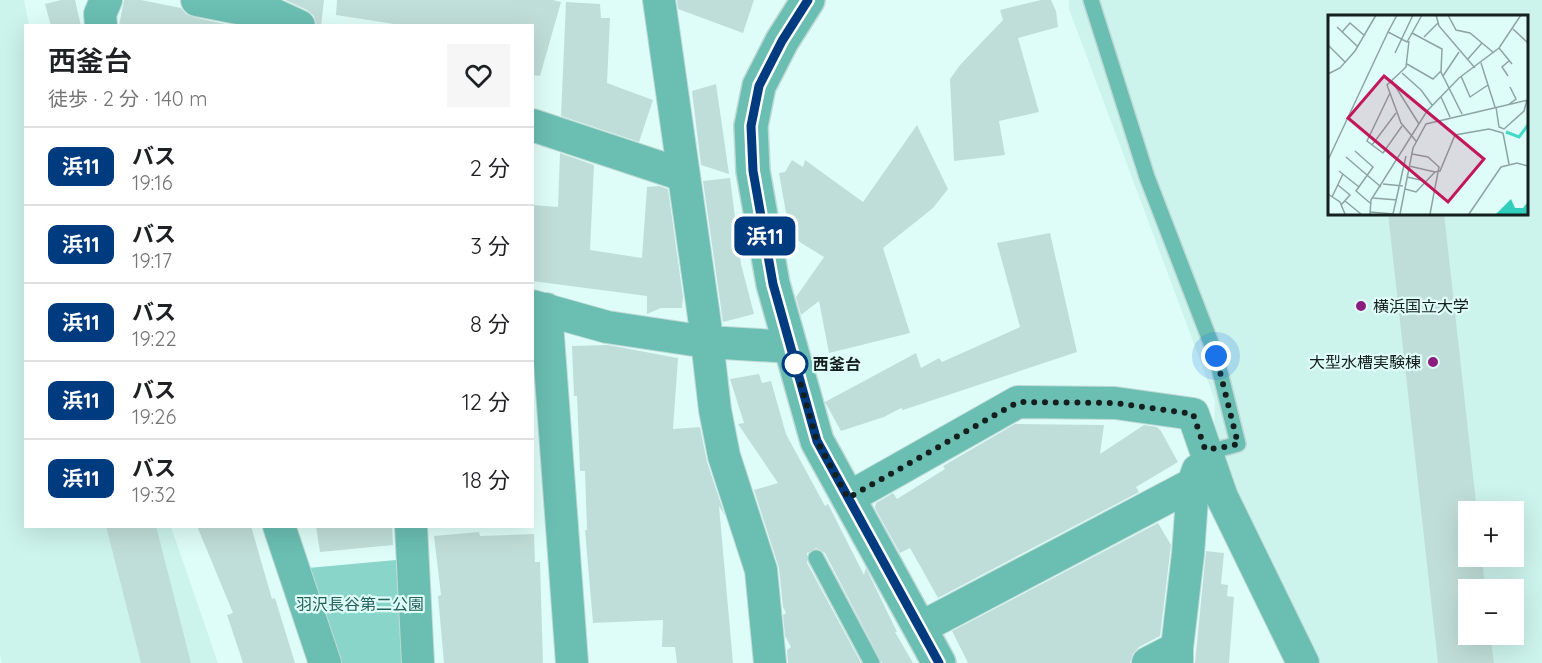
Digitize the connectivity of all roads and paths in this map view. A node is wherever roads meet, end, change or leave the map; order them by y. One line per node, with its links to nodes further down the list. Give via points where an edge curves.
1 (106, 0): 6 (street)
2 (197, 0): 7 (street, via 275,15)
3 (659, 0): 9 (street)
4 (808, 0): 12 (street, via 759,86 751,126 753,171 773,284)
5 (1091, 0): 13 (lane, via 1146,177 1216,356 1238,444)
6 (100, 24)
7 (295, 24)
8 (534, 126): 9 (street)
9 (683, 175): 11 (street)
10 (539, 307): 11 (street, via 607,327); 23 (street)
11 (707, 342): 12 (street); 24 (street, via 714,410 724,456 761,570)
12 (791, 347): 15 (street, via 817,441)
13 (1205, 449): 14 (street); 15 (street, via 1193,414 1115,403 1018,402); 28 (street, via 1222,497)
14 (1193, 484): 19 (street); 20 (street)
15 (848, 498): 19 (street)
16 (280, 528): 21 (street)
17 (411, 528): 22 (street)
18 (816, 558): 25 (lane)
19 (920, 628): 26 (street)
20 (1177, 656): 27 (street)
21 (325, 663)
22 (418, 663)
23 (572, 663)
24 (770, 663)
25 (872, 663)
26 (939, 663)
27 (1148, 663)
28 (1303, 663)

